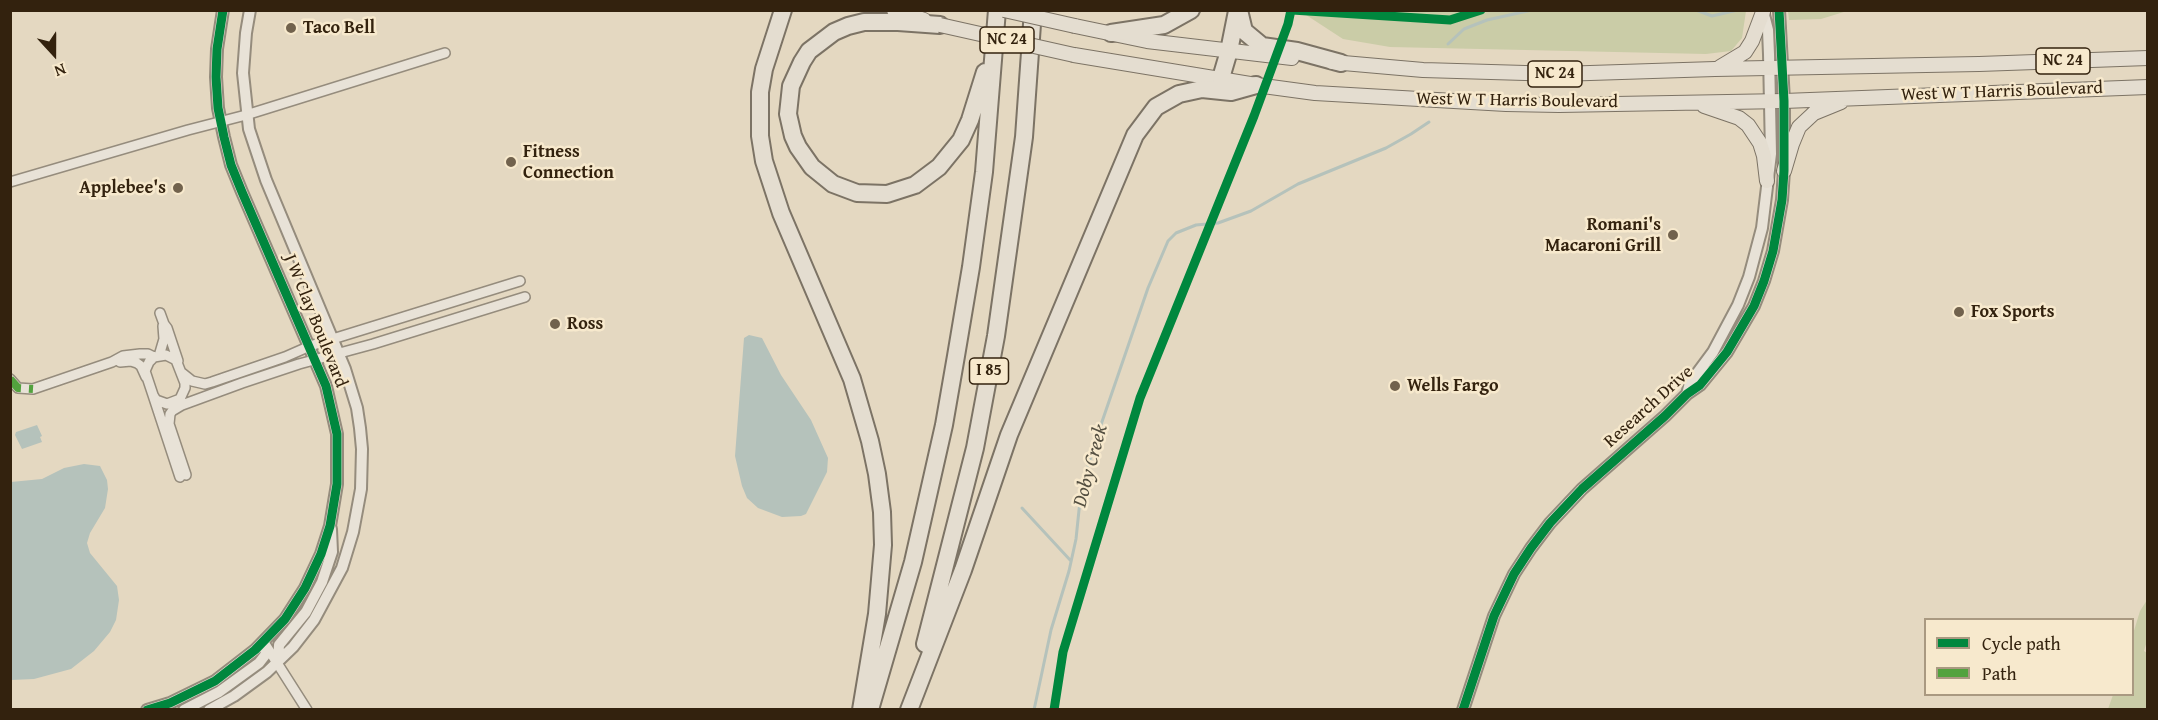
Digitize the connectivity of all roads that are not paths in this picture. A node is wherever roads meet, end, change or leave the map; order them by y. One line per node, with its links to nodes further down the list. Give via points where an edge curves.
1 (250, 10): 29 (street, J W Clay Boulevard, via 244,50)
2 (774, 10): 15 (highway)
3 (783, 10): 15 (highway)
4 (894, 10): 13 (main road, West W T Harris Boulevard / NC 24)
5 (997, 10): 16 (highway, I 85)
6 (1004, 10): 14 (main road, West W T Harris Boulevard / NC 24, bridge)
7 (1191, 10): 14 (highway, via 1164,25)
8 (1238, 10): 17 (highway); 20 (highway, via 1244,31 1262,46)
9 (1779, 10): 22 (street)
10 (221, 11): 30 (street, J W Clay Boulevard, via 216,63)
11 (1763, 11): 21 (main road, via 1745,52); 22 (street)
12 (1035, 16): 60 (highway, I 85, via 1017,192 994,346 975,448)
13 (940, 25): 16 (highway, via 864,22 834,32 809,51 791,86 788,114 798,147 821,176 844,189 872,195 902,190 927,177 961,140); 23 (main road, West W T Harris Boulevard / NC 24, bridge, via 1074,55)
14 (1111, 33): 17 (main road, West W T Harris Boulevard / NC 24)
15 (772, 44): 58 (highway, via 760,92 764,161 781,213 852,379 877,474 883,545 881,576)
16 (993, 48): 59 (highway, I 85, via 980,203 944,425 913,562)
17 (1229, 51): 20 (main road, West W T Harris Boulevard / NC 24); 23 (highway)
18 (445, 53): 29 (street)
19 (2148, 58): 22 (main road, West W T Harris Boulevard / NC 24)
20 (1341, 63): 21 (main road, West W T Harris Boulevard / NC 24, via 1538,74)
21 (1715, 69): 22 (main road, West W T Harris Boulevard / NC 24)
22 (1775, 69): 27 (street)
23 (1221, 78): 24 (main road, West W T Harris Boulevard / NC 24)
24 (1256, 85): 28 (main road, West W T Harris Boulevard / NC 24, via 1347,96 1459,102); 60 (highway, via 1231,92 1202,89 1179,94 1156,107 1135,135 1009,435 963,570)
25 (2148, 87): 26 (main road, West W T Harris Boulevard / NC 24)
26 (1852, 98): 27 (main road, West W T Harris Boulevard / NC 24); 31 (main road, via 1805,120 1795,136)
27 (1777, 101): 28 (main road, West W T Harris Boulevard / NC 24); 31 (street, Research Drive); 32 (street, Research Drive)
28 (1693, 102): 32 (main road, via 1726,112 1748,125 1760,143)
29 (246, 115): 30 (street); 38 (street, J W Clay Boulevard, via 263,171)
30 (221, 122): 33 (street); 39 (street, J W Clay Boulevard, via 231,165)
31 (1784, 171): 47 (street, Research Drive, via 1773,251 1754,306 1720,362)
32 (1767, 181): 47 (street, Research Drive, via 1762,228 1749,277 1724,332)
33 (10, 182)
34 (520, 281): 38 (street)
35 (525, 297): 40 (street)
36 (160, 313): 37 (street)
37 (164, 324): 41 (street, via 164,339); 44 (street)
38 (333, 339): 39 (street); 40 (street, J W Clay Boulevard)
39 (310, 346): 42 (street, J W Clay Boulevard); 44 (street, via 205,384 192,381)
40 (339, 354): 42 (street); 53 (street, J W Clay Boulevard, via 360,428 358,512 334,585 306,631)
41 (156, 356): 43 (street, via 130,355); 44 (street, via 172,357); 45 (street, via 146,367)
42 (315, 358): 50 (street); 51 (street, J W Clay Boulevard, via 337,434 337,483)
43 (112, 362): 45 (street, via 131,361 141,366); 46 (street, via 33,389 18,388)
44 (180, 369): 49 (street, via 185,388)
45 (146, 377): 48 (street)
46 (10, 379)
47 (1687, 394): 61 (street, Research Drive, via 1570,500 1531,548 1494,616)
48 (153, 395): 49 (street, via 167,404); 50 (street, via 183,476 169,424)
49 (180, 399): 50 (street)
50 (172, 411)
51 (330, 526): 52 (street, J W Clay Boulevard, via 305,588); 53 (street, via 333,545 326,573 306,612 279,645)
52 (264, 642): 53 (street); 54 (street, J W Clay Boulevard, via 215,681); 55 (street, via 265,656 259,663 219,692)
53 (278, 662): 56 (street, J W Clay Boulevard, via 245,689); 57 (street)
54 (147, 710)
55 (184, 710)
56 (209, 710)
57 (307, 710)
58 (861, 710)
59 (870, 710)
60 (908, 710)
61 (1463, 710)

